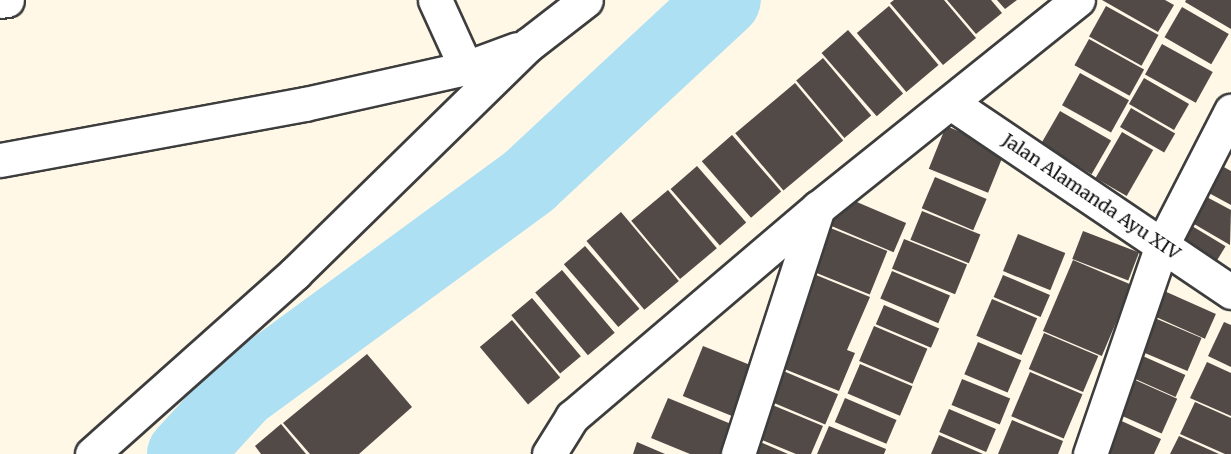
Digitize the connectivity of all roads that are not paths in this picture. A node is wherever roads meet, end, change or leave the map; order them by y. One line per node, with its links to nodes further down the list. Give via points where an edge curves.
1 (7, 0): 5 (street)
2 (435, 0): 7 (street)
3 (586, 0): 6 (street)
4 (1078, 0): 8 (street)
5 (0, 1)
6 (528, 45): 7 (street); 15 (street, via 295,273)
7 (466, 68): 10 (street, via 305,104)
8 (951, 103): 11 (street); 12 (street, Jalan Alamanda Ayu XIV)
9 (1231, 111): 12 (street)
10 (0, 160)
11 (818, 208): 14 (street, via 572,417); 16 (street)
12 (1162, 245): 13 (street, Jalan Alamanda Ayu XIV); 17 (street)
13 (1231, 292)
14 (550, 453)
15 (92, 454)
16 (738, 454)
17 (1090, 454)

